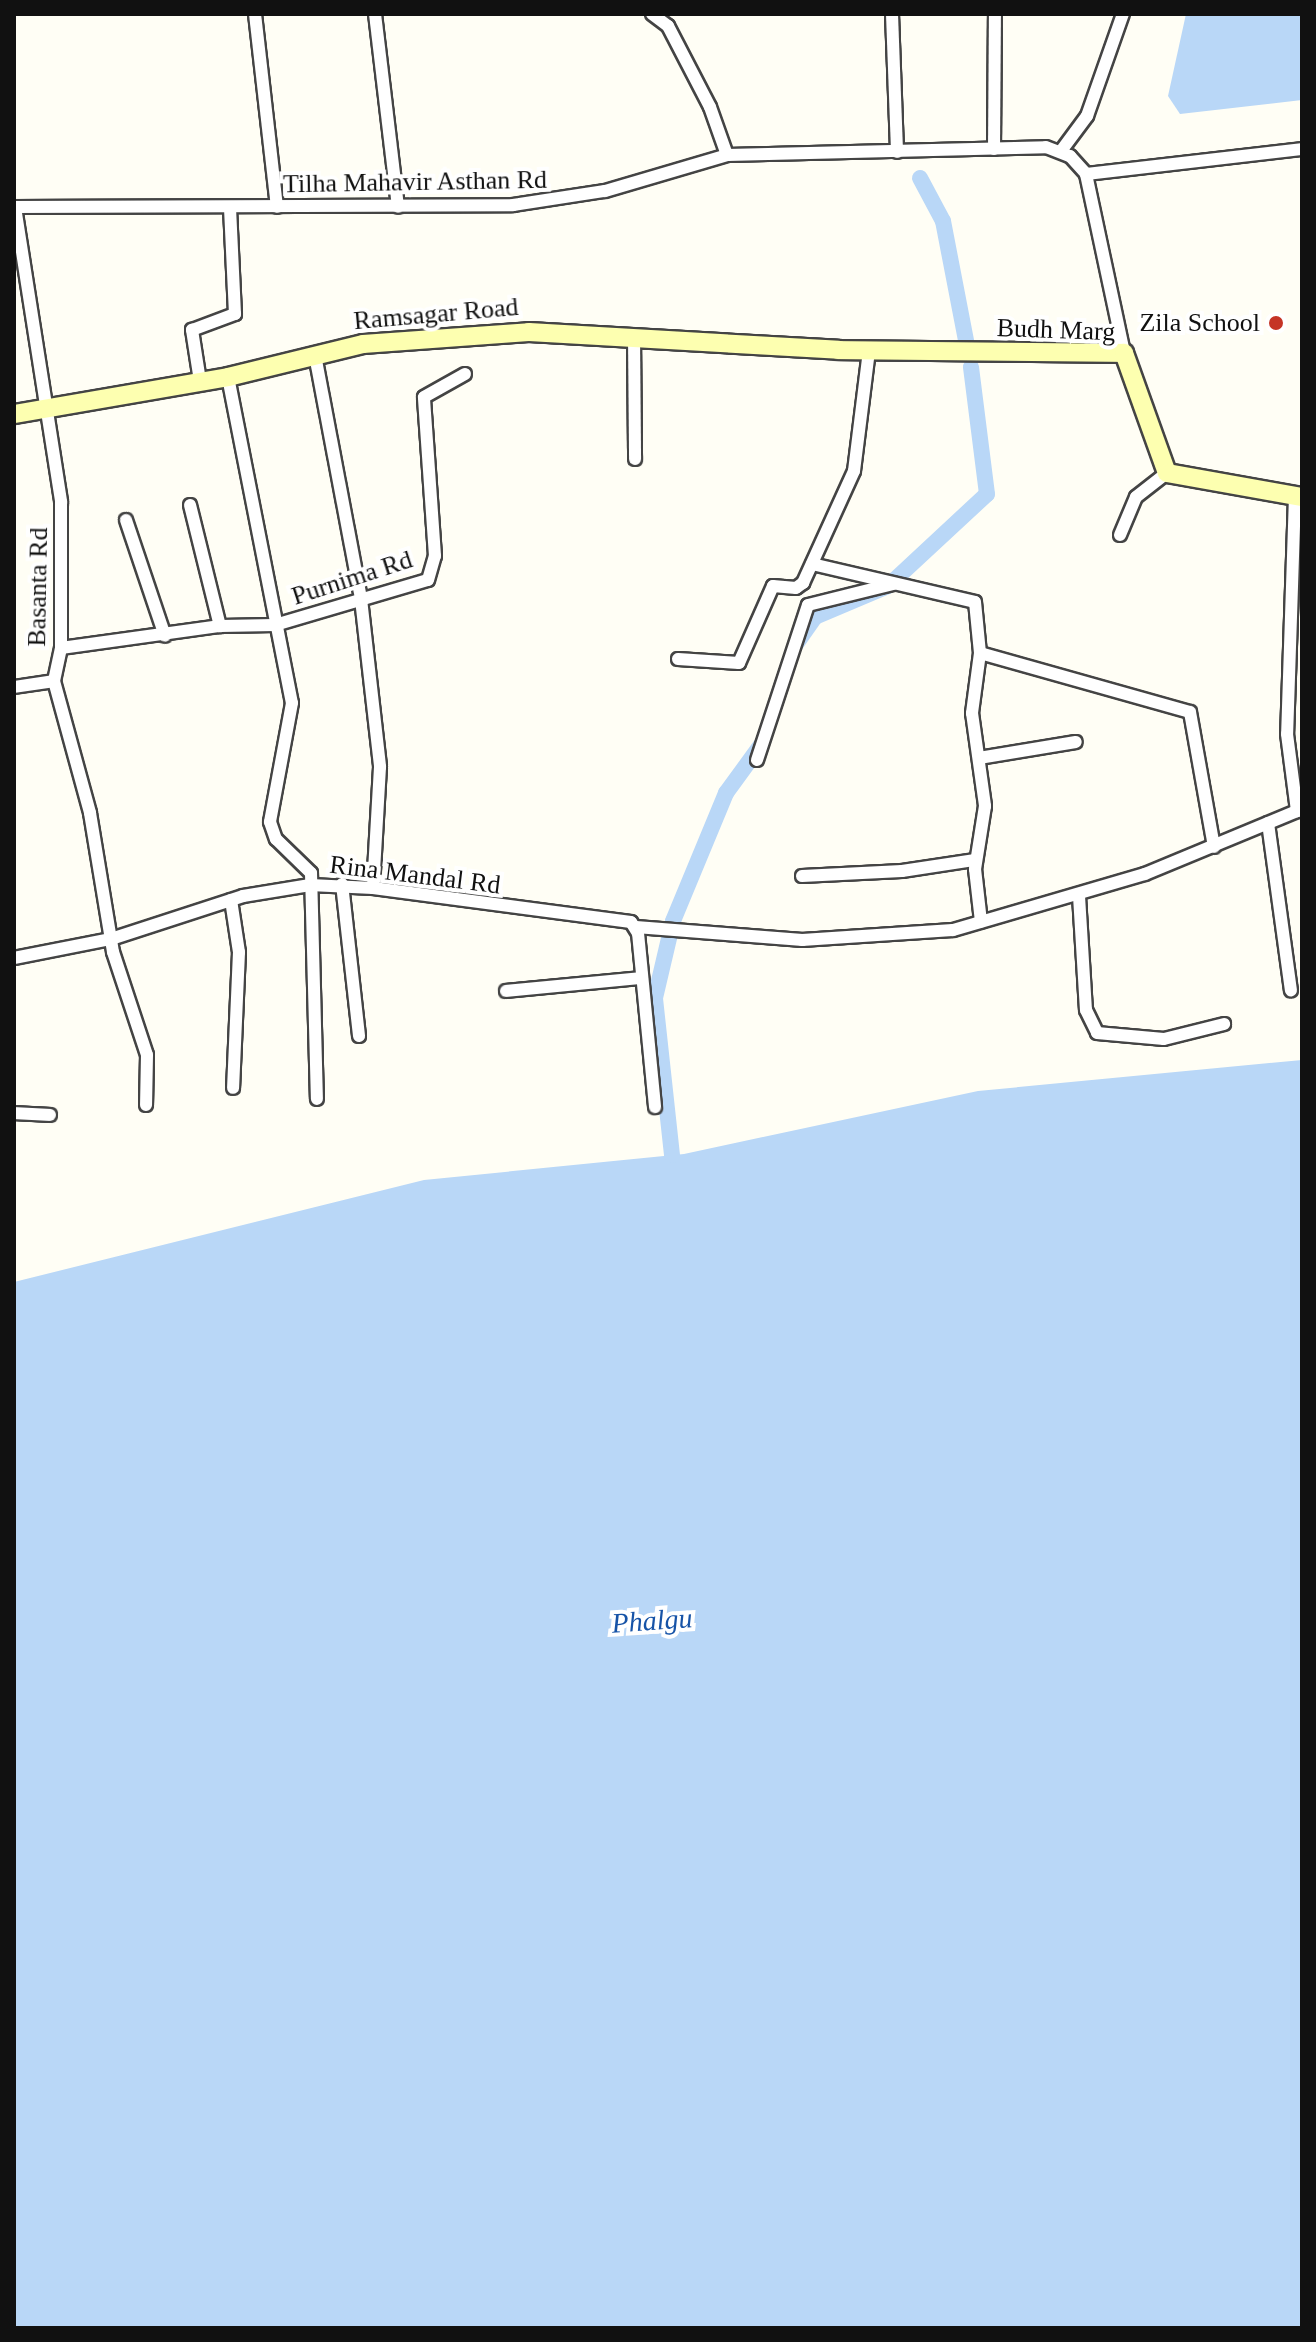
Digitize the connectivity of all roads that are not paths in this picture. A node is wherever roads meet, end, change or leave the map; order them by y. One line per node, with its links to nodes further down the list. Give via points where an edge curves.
1 (255, 14): 14 (street)
2 (375, 14): 15 (street)
3 (652, 14): 11 (street, via 668,26 710,107)
4 (892, 14): 10 (street)
5 (995, 14): 7 (street)
6 (1123, 14): 9 (street, via 1087,116)
7 (994, 149): 9 (street, Tilha Mahavir Asthan Rd); 10 (street, Tilha Mahavir Asthan Rd)
8 (1302, 149): 12 (street)
9 (1061, 151): 12 (street)
10 (897, 152): 11 (street, Tilha Mahavir Asthan Rd)
11 (727, 155): 15 (street, Tilha Mahavir Asthan Rd, via 560,200)
12 (1086, 174): 19 (street)
13 (14, 207): 16 (street, Tilha Mahavir Asthan Rd); 24 (street, Basanta Rd)
14 (277, 207): 15 (street, Tilha Mahavir Asthan Rd); 16 (street, Tilha Mahavir Asthan Rd)
15 (398, 207)
16 (230, 208): 23 (street, via 235,314 192,330)
17 (634, 336): 18 (street, Ramsagar Road); 20 (street, Ramsagar Road, via 529,332 363,344); 26 (street)
18 (869, 351): 19 (street, Budh Marg); 32 (street, via 854,471)
19 (1124, 353): 27 (street, Budh Marg)
20 (315, 355): 22 (street, Ramsagar Road); 34 (street)
21 (465, 374): 34 (street, Purnima Rd, via 424,397 433,574)
22 (228, 377): 23 (street, Ramsagar Road); 35 (street)
23 (200, 381): 24 (street, Ramsagar Road)
24 (50, 407): 25 (street, Ramsagar Road); 38 (street, Basanta Rd, via 64,547)
25 (14, 414)
26 (635, 459)
27 (1167, 473): 28 (street); 31 (street, via 1136,497)
28 (1298, 496): 46 (street, via 1287,734)
29 (190, 505): 36 (street)
30 (126, 520): 37 (street)
31 (1120, 535)
32 (812, 564): 33 (street); 40 (street, via 800,587 773,586 743,661)
33 (896, 583): 39 (street, via 975,602); 45 (street, via 808,605)
34 (361, 599): 35 (street, Purnima Rd); 53 (street, via 381,793)
35 (275, 625): 36 (street, Purnima Rd); 52 (street, via 293,712 274,781 270,822 276,839 310,868)
36 (220, 626): 37 (street, Purnima Rd)
37 (165, 636): 38 (street, Purnima Rd)
38 (61, 648): 41 (street, Basanta Rd)
39 (980, 653): 44 (street, via 972,713); 48 (street, via 1190,712)
40 (678, 659)
41 (54, 681): 42 (street); 58 (street, Basanta Rd, via 90,813)
42 (14, 687)
43 (1076, 742): 44 (street)
44 (979, 758): 49 (street, via 985,806)
45 (757, 760)
46 (1299, 810): 47 (street, Rina Mandal Rd)
47 (1268, 823): 48 (street, Rina Mandal Rd); 61 (street)
48 (1214, 847): 54 (street, Rina Mandal Rd)
49 (975, 860): 50 (street, via 902,871); 56 (street)
50 (802, 876)
51 (342, 884): 52 (street, Rina Mandal Rd); 53 (street, Rina Mandal Rd); 64 (street)
52 (310, 885): 55 (street, Rina Mandal Rd); 66 (street)
53 (373, 888): 57 (street, Rina Mandal Rd, via 606,918)
54 (1079, 896): 56 (street, Rina Mandal Rd); 63 (street, via 1086,1010 1097,1033 1164,1039)
55 (231, 900): 58 (street, Rina Mandal Rd); 65 (street, via 239,952)
56 (981, 922): 57 (street, Rina Mandal Rd, via 953,930 802,940)
57 (636, 927): 60 (street)
58 (111, 939): 59 (street, Rina Mandal Rd); 67 (street, Basanta Rd, via 147,1055)
59 (14, 958)
60 (641, 978): 62 (street); 68 (street)
61 (1291, 990)
62 (506, 991)
63 (1224, 1024)
64 (359, 1036)
65 (233, 1088)
66 (317, 1099)
67 (146, 1105)
68 (655, 1107)
69 (14, 1113): 70 (street)
70 (50, 1115)

